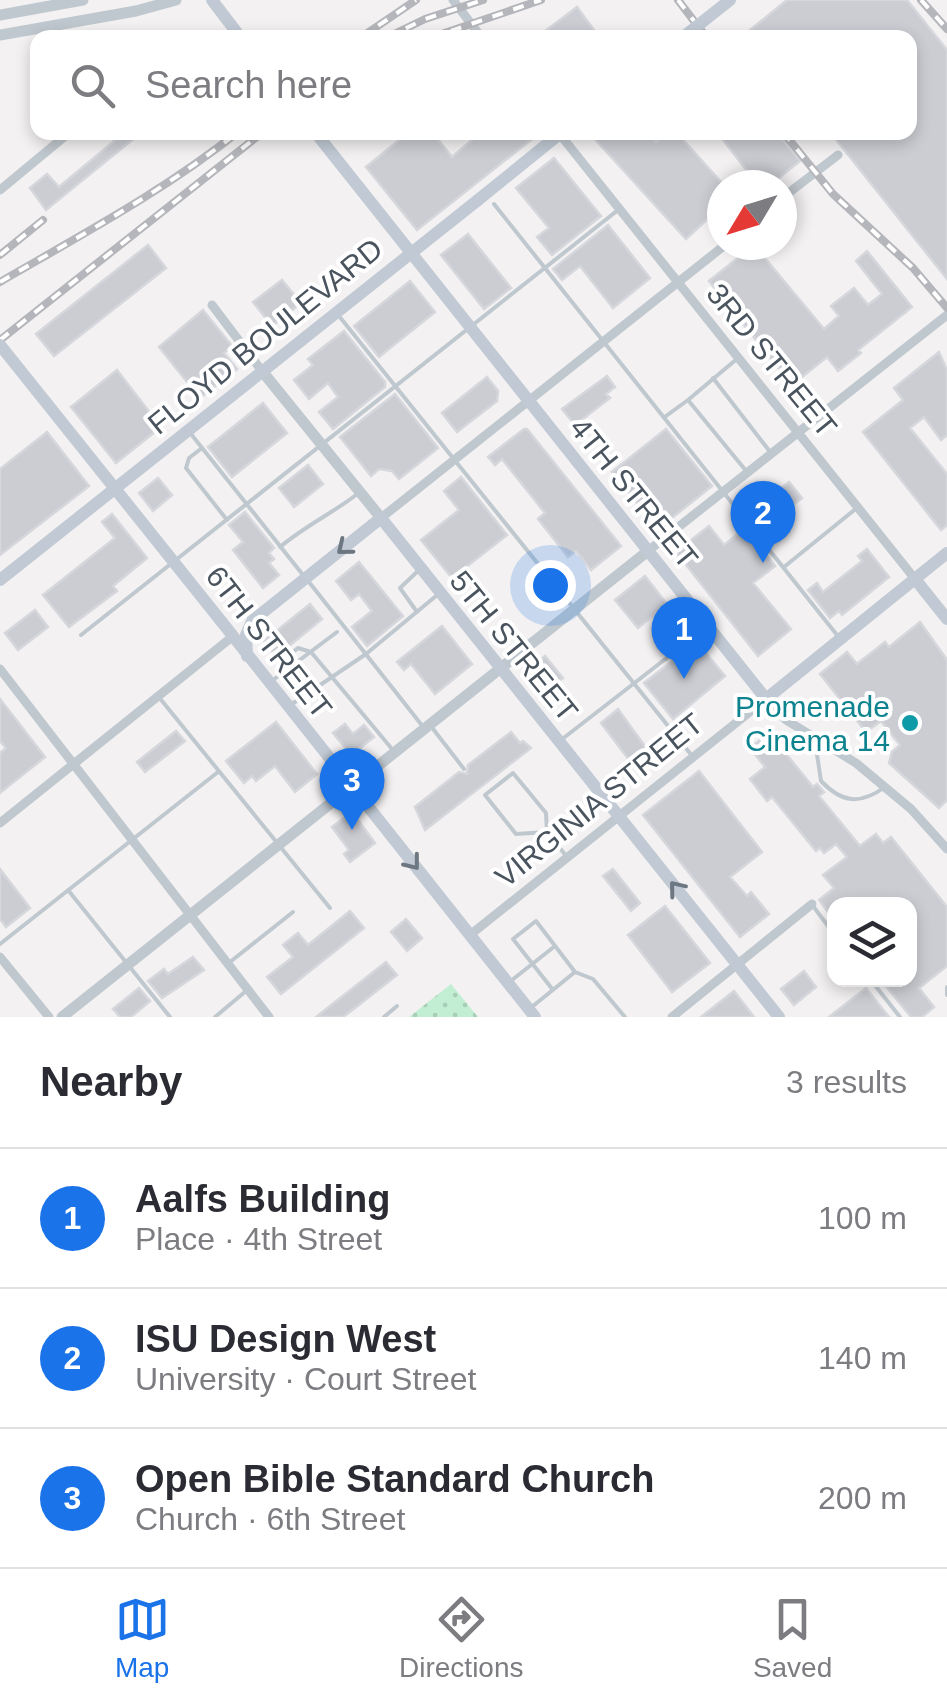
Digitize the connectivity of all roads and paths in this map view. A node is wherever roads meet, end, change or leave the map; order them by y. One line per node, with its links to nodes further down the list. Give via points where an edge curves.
1 (83, 0): 6 (street)
2 (176, 0): 10 (street)
3 (212, 0): 7 (main road)
4 (454, 0): 8 (street)
5 (730, 0): 9 (main road, bridge)
6 (0, 15)
7 (235, 30)
8 (476, 30)
9 (692, 30)
10 (0, 35)
11 (60, 140): 17 (street)
12 (322, 140): 20 (main road, 4TH STREET)
13 (550, 140): 20 (main road, FLOYD BOULEVARD, bridge)
14 (566, 140): 19 (street, 3RD STREET)
15 (838, 155): 16 (street)
16 (797, 186)
17 (0, 190)
18 (494, 204): 22 (lane)
19 (619, 209): 22 (lane); 23 (street, 3RD STREET)
20 (410, 252): 25 (main road, FLOYD BOULEVARD); 27 (main road, 4TH STREET)
21 (707, 259): 23 (street)
22 (544, 266): 27 (lane); 28 (lane)
23 (678, 282): 28 (street); 30 (street, 3RD STREET)
24 (212, 305): 31 (street, 5TH STREET)
25 (337, 313): 31 (main road, FLOYD BOULEVARD); 33 (lane)
26 (947, 315): 38 (street)
27 (470, 326): 33 (lane); 35 (main road, 4TH STREET)
28 (603, 342): 35 (street); 36 (lane)
29 (0, 346): 62 (main road, 6TH STREET, bridge)
30 (738, 358): 32 (lane); 38 (street, 3RD STREET)
31 (262, 371): 37 (main road, FLOYD BOULEVARD); 39 (street, 5TH STREET)
32 (713, 378): 34 (lane); 41 (lane)
33 (396, 386): 39 (lane); 42 (lane)
34 (688, 400): 36 (lane); 43 (lane)
35 (528, 401): 42 (street); 51 (main road, 4TH STREET)
36 (664, 417): 44 (lane)
37 (188, 430): 40 (lane); 57 (main road, FLOYD BOULEVARD)
38 (798, 432): 41 (street); 47 (street, 3RD STREET)
39 (322, 444): 45 (street, 5TH STREET); 46 (lane)
40 (202, 448): 46 (lane); 49 (lane, via 186,468)
41 (771, 453): 43 (street)
42 (456, 459): 48 (street); 59 (lane)
43 (747, 472): 44 (street)
44 (724, 491): 51 (street); 53 (lane)
45 (360, 492): 48 (street, 5TH STREET); 50 (lane)
46 (246, 504): 49 (lane); 50 (lane)
47 (858, 506): 53 (lane); 56 (street, 3RD STREET)
48 (381, 518): 54 (main road, 5TH STREET); 55 (main road, one-way to 55)
49 (227, 520): 66 (lane)
50 (280, 546): 55 (lane)
51 (648, 551): 59 (street); 64 (main road, 4TH STREET)
52 (947, 554): 56 (main road, VIRGINIA STREET)
53 (783, 567): 68 (lane)
54 (420, 569): 58 (main road, 5TH STREET); 60 (lane, via 400,588)
55 (306, 578): 63 (main road); 71 (lane)
56 (915, 579): 61 (main road, 3RD STREET); 68 (main road, VIRGINIA STREET)
57 (0, 580)
58 (440, 593): 60 (lane); 75 (main road, 5TH STREET)
59 (575, 610): 75 (street); 78 (lane)
60 (417, 612): 71 (lane)
61 (947, 619)
62 (221, 621): 63 (main road); 67 (main road, 6TH STREET)
63 (252, 622): 72 (main road)
64 (708, 626): 78 (lane); 80 (main road, 4TH STREET)
65 (337, 632): 70 (lane)
66 (81, 635)
67 (232, 637): 72 (main road, 6TH STREET); 79 (street)
68 (840, 638): 80 (main road, VIRGINIA STREET)
69 (293, 652): 70 (lane)
70 (311, 652): 76 (lane); 77 (lane)
71 (366, 654): 76 (lane); 82 (lane)
72 (246, 656): 77 (main road, 6TH STREET)
73 (286, 658): 77 (lane)
74 (0, 668): 87 (street)
75 (500, 668): 82 (street); 84 (main road, 5TH STREET)
76 (330, 675): 81 (lane); 85 (lane)
77 (274, 679): 81 (main road, 6TH STREET)
78 (634, 682): 84 (lane); 86 (lane)
79 (158, 696): 87 (street); 89 (lane)
80 (766, 698): 83 (street, 4TH STREET); 86 (street, VIRGINIA STREET)
81 (288, 707): 90 (main road, 6TH STREET)
82 (428, 727): 85 (street); 88 (lane)
83 (816, 741): 91 (street, 4TH STREET); 91 (lane, via 821,781 844,800 864,800)
84 (559, 742): 94 (main road, 5TH STREET)
85 (395, 753): 90 (street)
86 (693, 757): 94 (street, VIRGINIA STREET)
87 (74, 764): 95 (street); 97 (street)
88 (464, 768)
89 (218, 772): 97 (lane); 98 (lane)
90 (352, 787): 98 (street); 107 (main road, 6TH STREET, one-way to 107)
91 (885, 787): 99 (street, 4TH STREET)
92 (480, 788): 93 (lane)
93 (485, 796): 96 (lane, via 516,834); 96 (lane, via 513,773 546,814)
94 (618, 816): 100 (street, VIRGINIA STREET); 113 (main road, 5TH STREET, one-way to 94)
95 (0, 824)
96 (547, 832): 100 (lane)
97 (132, 840): 101 (lane); 105 (street)
98 (279, 845): 103 (lane); 105 (street)
99 (947, 849)
100 (567, 857): 107 (street, VIRGINIA STREET)
101 (68, 890): 108 (lane); 114 (lane)
102 (812, 904): 106 (lane); 113 (street)
103 (330, 908)
104 (292, 912): 111 (lane)
105 (190, 915): 111 (street); 114 (street)
106 (827, 924)
107 (470, 935): 116 (main road, 6TH STREET)
108 (0, 944)
109 (555, 946): 112 (lane); 112 (lane, via 536,922 513,939); 115 (lane)
110 (0, 957): 124 (street)
111 (227, 963): 119 (street)
112 (533, 964): 116 (lane); 120 (lane)
113 (737, 964): 131 (street); 132 (main road, 5TH STREET)
114 (128, 965): 125 (street); 126 (lane)
115 (575, 972): 120 (lane); 130 (lane, via 593,979)
116 (508, 983): 123 (main road, 6TH STREET)
117 (876, 987): 133 (lane)
118 (947, 987): 121 (lane)
119 (248, 990): 127 (lane); 128 (street)
120 (553, 990): 123 (lane)
121 (947, 995)
122 (398, 1006): 129 (lane)
123 (532, 1013)
124 (49, 1017)
125 (62, 1017)
126 (170, 1017)
127 (215, 1017)
128 (268, 1017)
129 (384, 1017)
130 (624, 1017)
131 (672, 1017)
132 (779, 1017)
133 (900, 1017)

